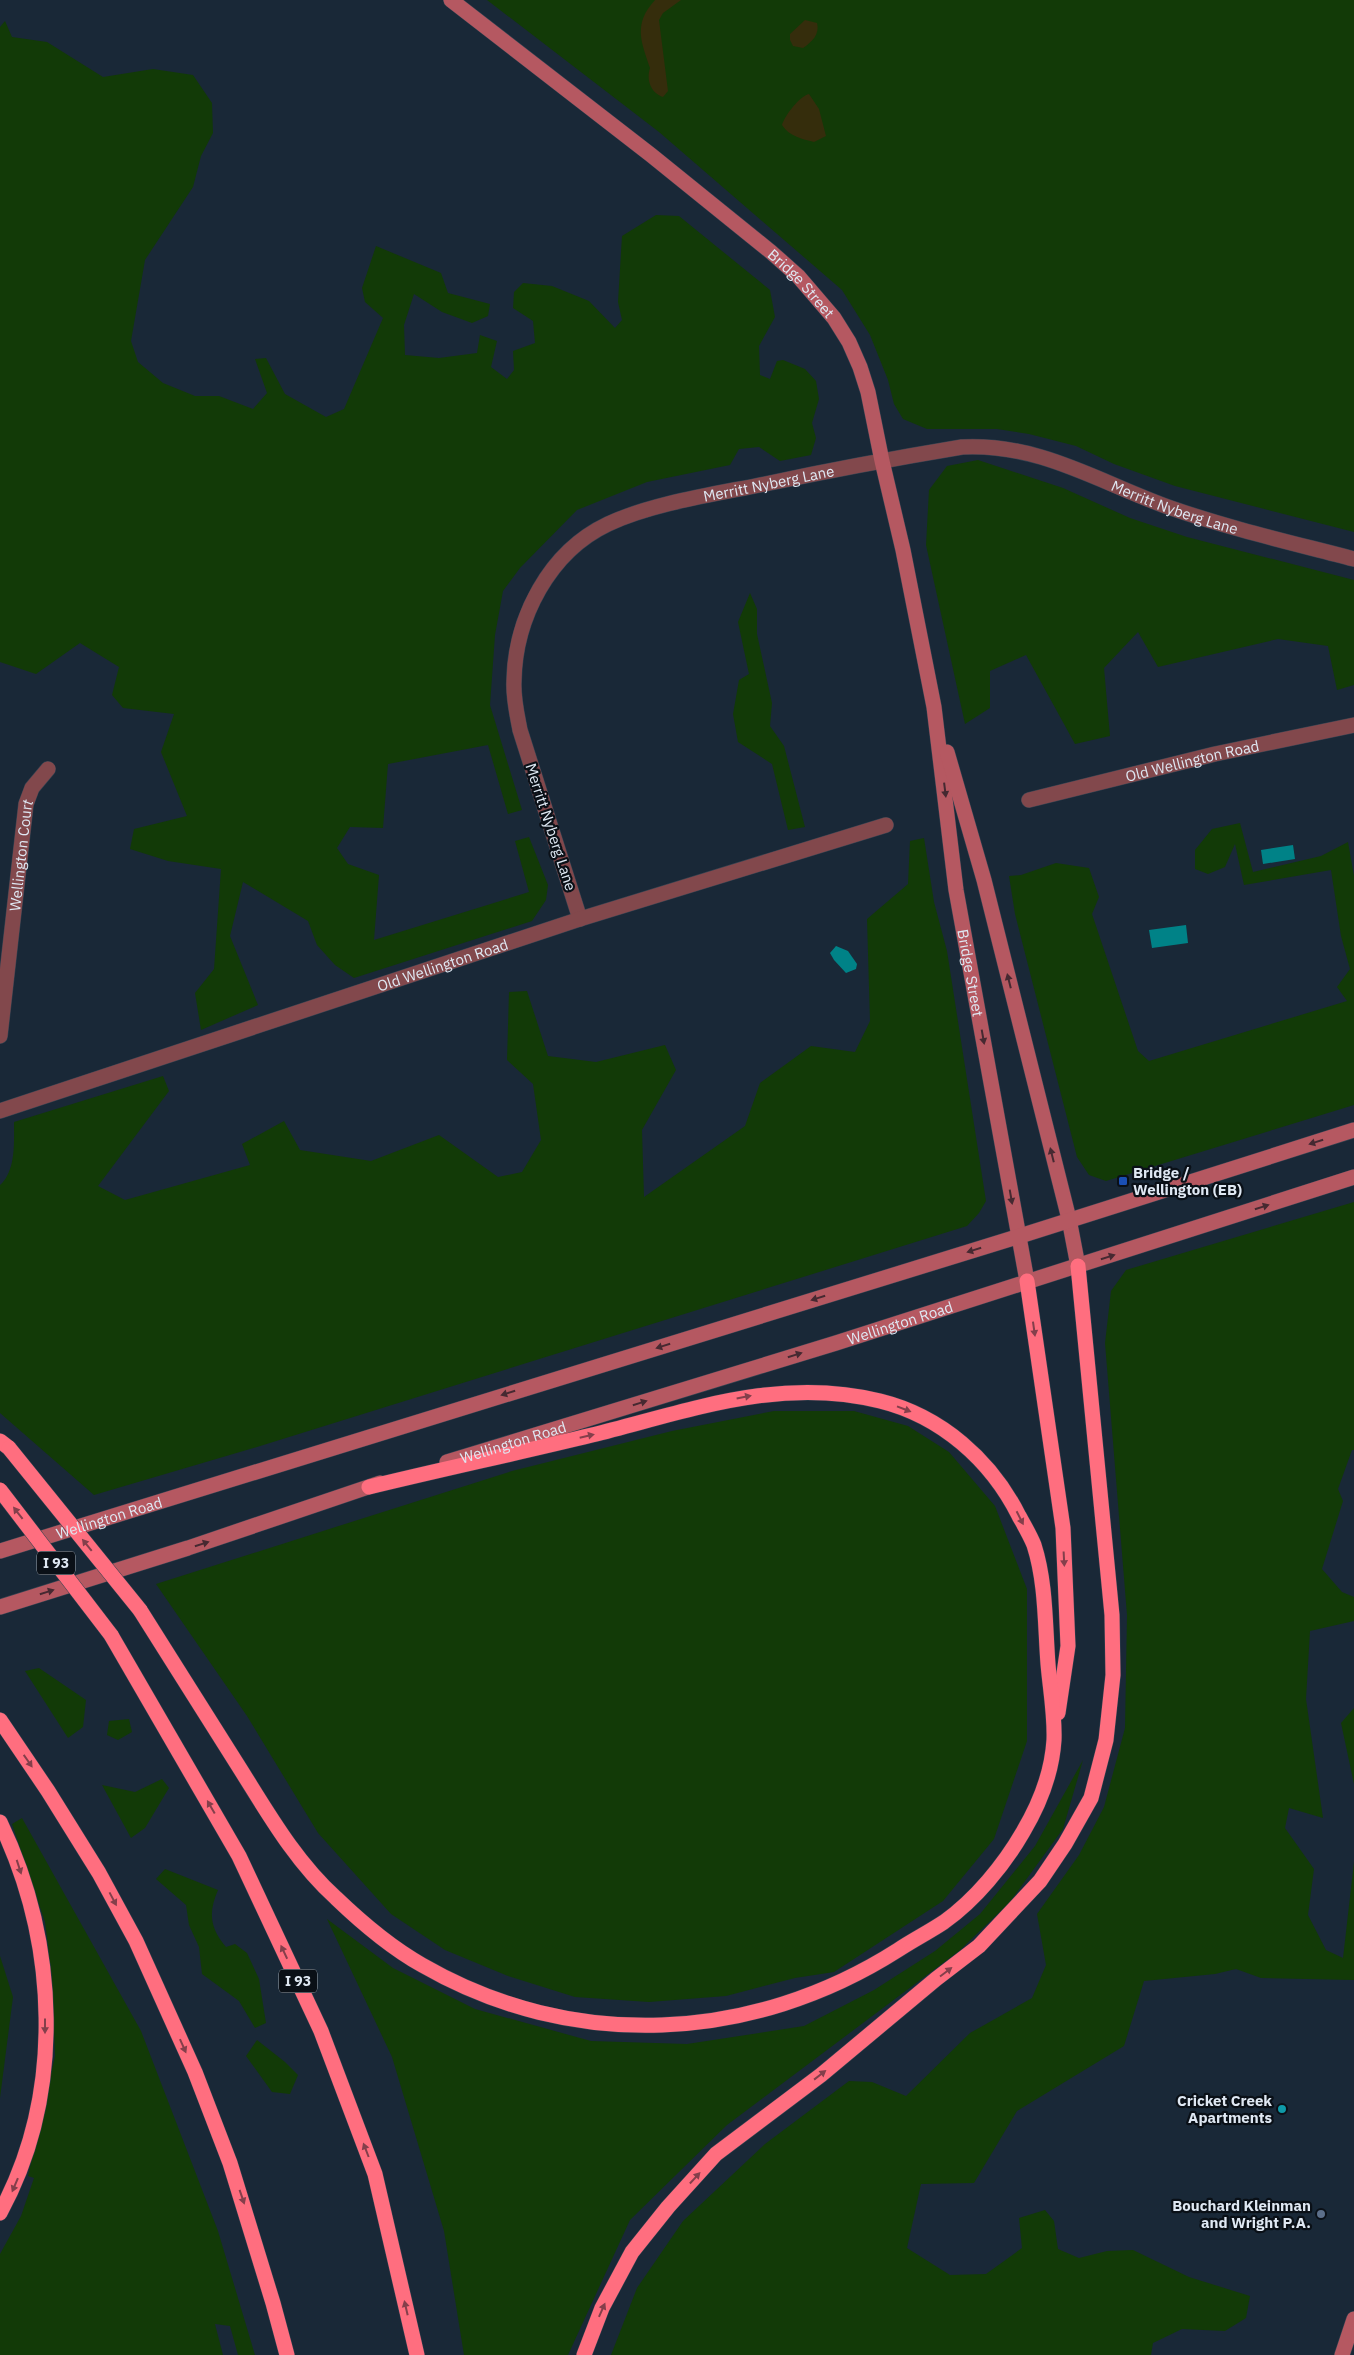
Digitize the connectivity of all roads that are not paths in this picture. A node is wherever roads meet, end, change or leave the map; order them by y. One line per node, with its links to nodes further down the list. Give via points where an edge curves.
1 (451, 0): 2 (main road, Bridge Street, via 730,218 798,276 834,318 860,367)
2 (882, 461): 3 (street, Merritt Nyberg Lane, via 962,447 1016,450 1053,459 1172,508); 4 (main road, Bridge Street); 9 (street, Merritt Nyberg Lane, via 747,487 629,516 586,538 551,570 538,591 520,635 514,682 515,706)
3 (1354, 559)
4 (934, 707): 14 (main road, Bridge Street, one-way to 4, via 984,880); 15 (main road, Bridge Street, one-way to 15, via 956,890)
5 (1354, 725): 7 (street, Old Wellington Road, via 1215,754)
6 (48, 769): 10 (street, Wellington Court, via 32,788 26,804)
7 (1029, 800)
8 (886, 824): 9 (street, Old Wellington Road)
9 (580, 919): 11 (street, Old Wellington Road)
10 (0, 1036)
11 (0, 1110)
12 (1354, 1130): 14 (main road, one-way to 14)
13 (1354, 1177): 16 (main road, one-way to 13)
14 (1069, 1220): 15 (main road); 16 (main road, Bridge Street)
15 (1020, 1236): 17 (main road, Bridge Street); 21 (main road, Wellington Road, one-way to 21)
16 (1078, 1266): 17 (main road); 30 (highway, one-way to 16, via 602,2308 632,2252 716,2154 821,2075 979,1946 1040,1881 1091,1798 1106,1740 1113,1675 1112,1615)
17 (1027, 1281): 19 (main road, Wellington Road, one-way to 17); 24 (highway, one-way to 24, via 1063,1528 1068,1646)
18 (4, 1445): 24 (highway, one-way to 18, bridge, via 1043,1791 1033,1815 1005,1859 983,1886 948,1919 867,1970 823,1991 778,2007 731,2019 683,2025 634,2026 586,2022 514,2006 469,1989 405,1954 366,1926 297,1857 140,1610)
19 (369, 1486): 22 (main road, Wellington Road, one-way to 19, via 241,1531); 24 (highway, one-way to 24, via 751,1396 804,1391 839,1393 895,1405 934,1424 974,1453 1012,1502 1033,1544 1043,1593)
20 (0, 1490): 29 (highway, I 93, one-way to 20, bridge, via 375,2174 321,2031 239,1856 111,1635)
21 (0, 1551)
22 (0, 1606)
23 (0, 1720): 28 (highway, one-way to 28, via 99,1873 139,1949 195,2072 230,2163)
24 (1054, 1739)
25 (0, 1822): 26 (highway, one-way to 26, via 16,1855 31,1901 41,1949 46,2036 40,2095 30,2142 14,2188)
26 (0, 2213)
27 (1354, 2319): 31 (main road)
28 (287, 2355)
29 (417, 2355)
30 (584, 2355)
31 (1342, 2355)

